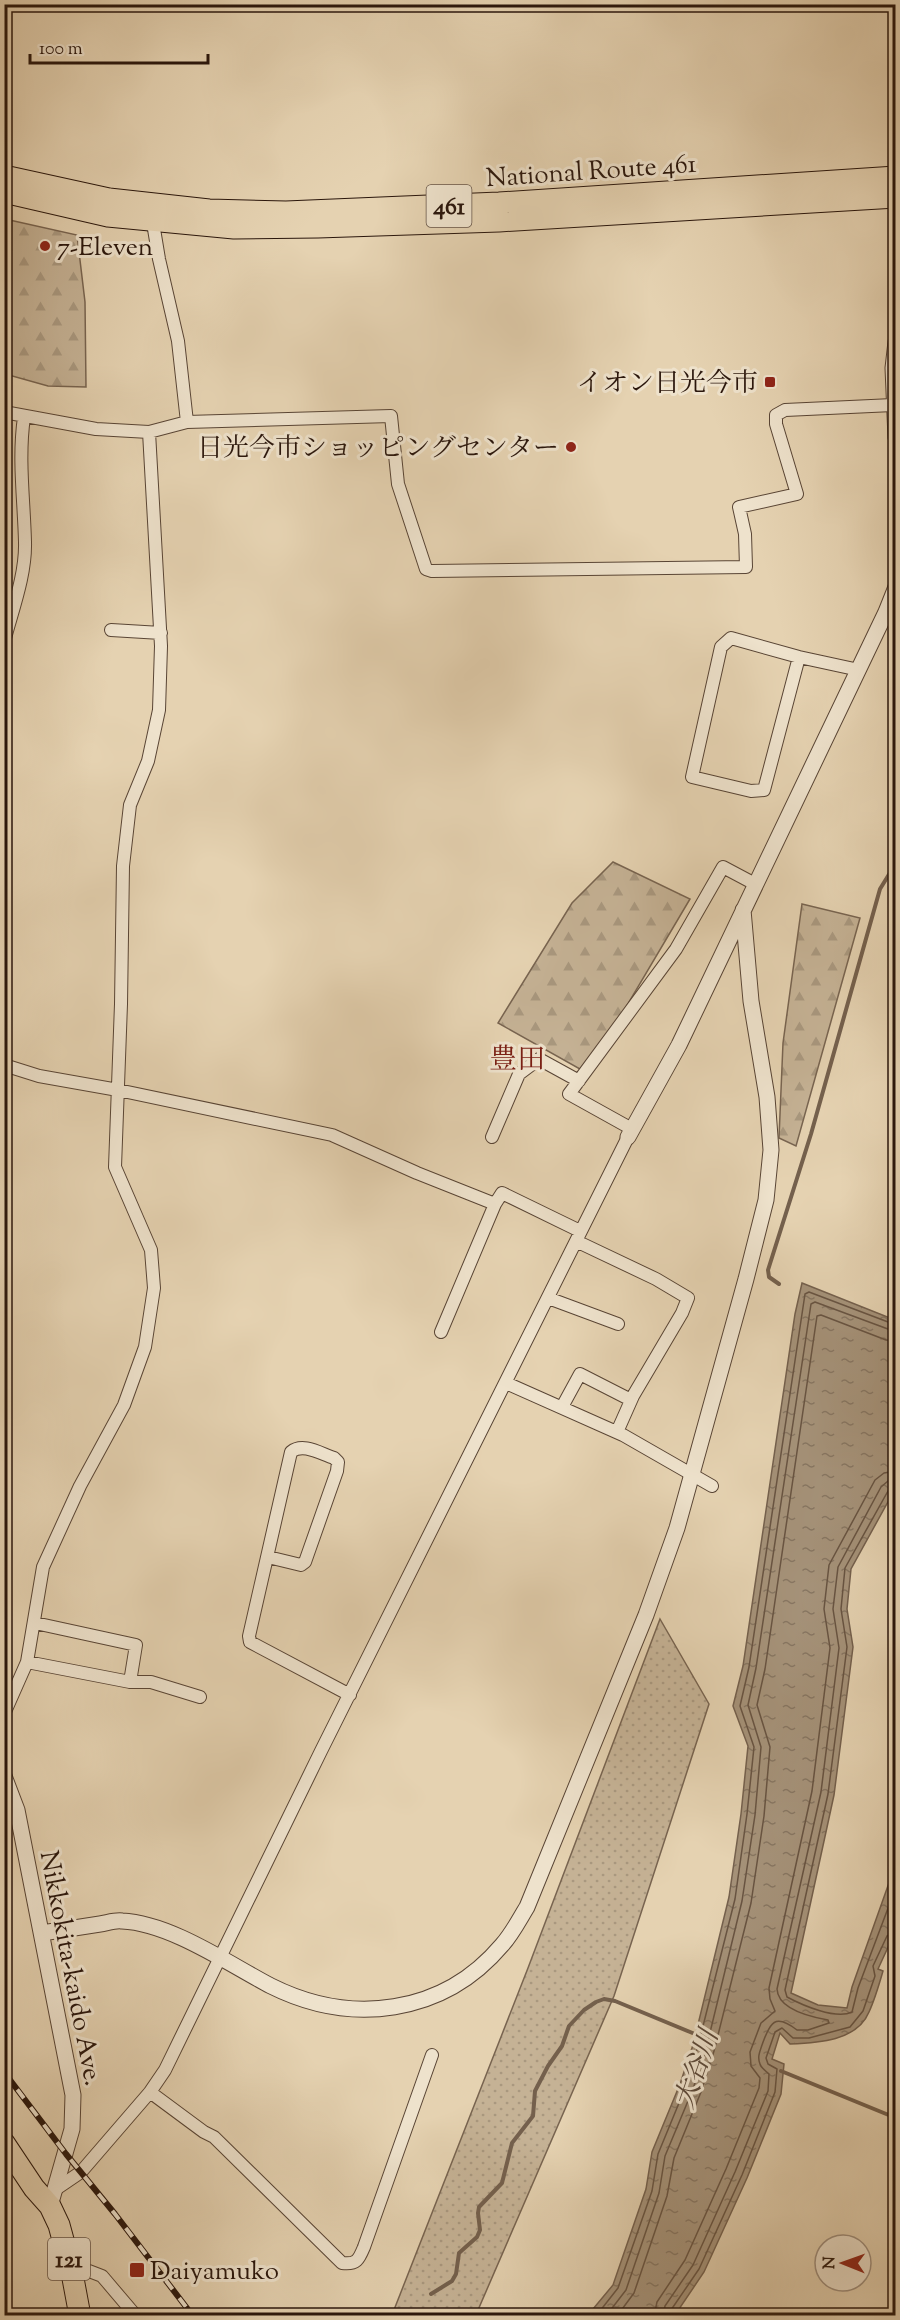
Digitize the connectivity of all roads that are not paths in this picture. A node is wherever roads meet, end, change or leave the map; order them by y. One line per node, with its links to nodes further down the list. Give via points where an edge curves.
1 (4, 176): 5 (highway, National Route 461 / 461)
2 (896, 177): 5 (highway, National Route 461 / 461, via 334,211)
3 (4, 192): 5 (highway, National Route 461 / 461, via 108,216)
4 (896, 197): 5 (highway, National Route 461 / 461, via 341,226 234,228)
5 (152, 212): 10 (street, via 178,341)
6 (896, 342): 7 (street)
7 (893, 405): 10 (street, via 784,410 776,415 797,494 739,507 746,567 432,571 426,569 398,484 391,416); 12 (street)
8 (4, 412): 9 (street)
9 (24, 417): 11 (street, via 96,429); 16 (street, via 20,444 25,544)
10 (187, 422): 11 (street)
11 (149, 432): 15 (street)
12 (896, 438)
13 (896, 587): 18 (street)
14 (111, 630): 15 (street)
15 (161, 633): 23 (street, via 159,710 148,761 130,805 123,866)
16 (4, 642)
17 (799, 657): 17 (street, via 731,638 721,647 692,777 751,791 764,790); 18 (street)
18 (859, 669): 19 (street)
19 (755, 884): 20 (street); 22 (street, via 723,867 676,949)
20 (742, 910): 24 (street, via 680,1045); 35 (street, via 751,1001 767,1097 770,1176)
21 (4, 1065): 23 (street, via 39,1076)
22 (579, 1081): 24 (street, via 569,1094); 25 (street, via 539,1059 519,1074)
23 (118, 1090): 26 (street, via 332,1135); 38 (street, via 115,1167 151,1250 151,1310 145,1347 124,1405 80,1486 43,1567)
24 (630, 1133): 27 (street)
25 (492, 1137)
26 (495, 1204): 27 (street, via 502,1193); 30 (street)
27 (578, 1236): 28 (street); 32 (street, via 687,1298 682,1314)
28 (548, 1298): 29 (street); 31 (street)
29 (618, 1324)
30 (441, 1332)
31 (506, 1383): 33 (street); 41 (street)
32 (631, 1400): 33 (street, via 580,1374); 34 (street)
33 (561, 1407): 34 (street)
34 (616, 1432): 35 (street)
35 (692, 1474): 36 (street); 46 (street, via 646,1615 527,1907 503,1945 451,1989 398,2007 372,2010 345,2009 300,1998)
36 (712, 1486)
37 (268, 1557): 37 (street, via 291,1452 300,1447 334,1458 338,1461 337,1471 304,1562 301,1565); 41 (street, via 250,1642)
38 (35, 1623): 39 (street); 40 (street, via 136,1645)
39 (27, 1662): 40 (street); 43 (street)
40 (130, 1682): 42 (street, via 151,1682)
41 (351, 1695): 46 (street)
42 (200, 1697)
43 (4, 1714)
44 (4, 1776): 45 (street, Nikkokita-kaido Ave., via 17,1810)
45 (42, 1933): 46 (street, via 122,1921 173,1935); 50 (street, Nikkokita-kaido Ave., via 73,2095 72,2129)
46 (219, 1957): 48 (street, via 165,2070)
47 (432, 2055): 48 (street, via 364,2247 358,2261 351,2264 342,2263 214,2136)
48 (150, 2092): 50 (street, via 81,2172)
49 (4, 2143): 50 (highway, 121, via 34,2187)
50 (53, 2197): 51 (highway, 121)
51 (72, 2273): 52 (highway, 121); 53 (street, via 89,2271 102,2276)
52 (80, 2316)
53 (136, 2316)

